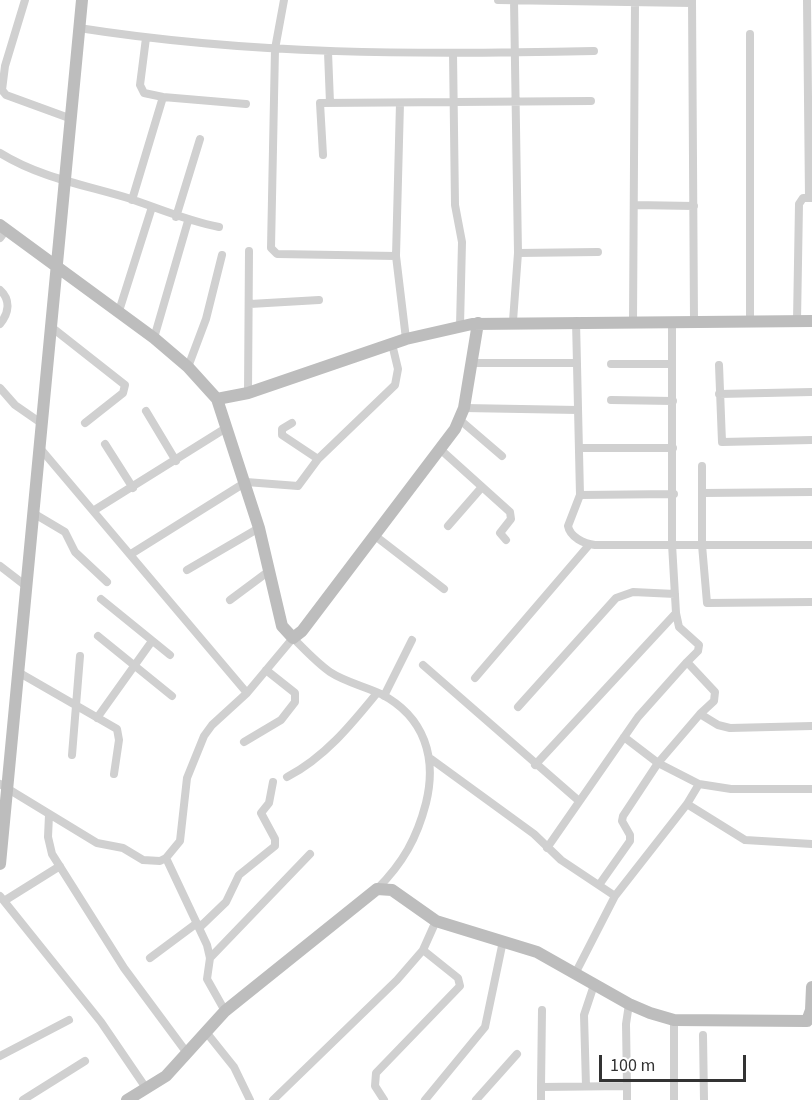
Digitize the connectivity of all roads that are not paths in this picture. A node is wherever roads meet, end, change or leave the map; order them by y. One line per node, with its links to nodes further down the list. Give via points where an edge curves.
1 (25, 0): 25 (street, via 5,66 2,90 6,95)
2 (82, 0): 9 (street)
3 (284, 0): 12 (street)
4 (498, 0): 5 (street)
5 (514, 0): 7 (street); 17 (street)
6 (807, 0): 13 (street)
7 (635, 2): 8 (street); 32 (street)
8 (692, 2): 33 (street)
9 (79, 28): 11 (street); 25 (street)
10 (750, 34): 54 (street)
11 (146, 38): 12 (street); 18 (street, via 141,90)
12 (275, 49): 15 (street); 43 (street, via 273,252)
13 (810, 50): 30 (street)
14 (594, 51): 17 (street)
15 (328, 52): 16 (street); 21 (street)
16 (453, 53): 17 (street); 23 (street)
17 (516, 53): 20 (street)
18 (163, 97): 24 (street); 31 (street)
19 (591, 101): 20 (street)
20 (516, 102): 23 (street); 41 (street)
21 (330, 103): 22 (street); 28 (street, via 320,103)
22 (400, 103): 23 (street); 43 (street)
23 (454, 103): 60 (street, via 455,205 462,242)
24 (246, 104)
25 (69, 118): 29 (street)
26 (200, 139): 35 (street)
27 (0, 153): 29 (street)
28 (322, 155)
29 (63, 181): 31 (street); 44 (street)
30 (811, 198): 55 (street, via 802,198 799,204)
31 (132, 200): 34 (street)
32 (634, 205): 33 (street); 51 (street)
33 (694, 206): 53 (street)
34 (152, 207): 35 (street); 48 (street)
35 (176, 217): 36 (street)
36 (188, 221): 37 (street); 61 (street)
37 (219, 227)
38 (2, 231): 44 (street)
39 (249, 250): 47 (street)
40 (598, 252): 41 (street)
41 (518, 253): 49 (street)
42 (222, 255): 69 (street, via 204,328)
43 (396, 256): 62 (street)
44 (56, 266): 48 (street); 59 (street)
45 (0, 290): 58 (street, via 8,305)
46 (319, 300): 47 (street)
47 (250, 303): 72 (street)
48 (119, 311): 61 (street)
49 (513, 321): 50 (street); 57 (street)
50 (576, 321): 51 (street); 65 (street)
51 (633, 321): 52 (street)
52 (672, 321): 53 (street); 67 (street)
53 (694, 321): 54 (street)
54 (750, 321): 55 (street)
55 (797, 321): 56 (street)
56 (812, 321)
57 (478, 323): 60 (street); 64 (street)
58 (0, 324)
59 (50, 326): 81 (street); 82 (street, via 125,385 123,393)
60 (460, 326): 62 (street)
61 (154, 338): 69 (street)
62 (406, 339): 63 (street)
63 (392, 344): 72 (street); 92 (street, via 398,369 395,385)
64 (472, 363): 65 (street); 77 (street)
65 (577, 363): 78 (street)
66 (611, 364): 67 (street)
67 (672, 364): 76 (street)
68 (719, 365): 73 (street)
69 (188, 367): 74 (street)
70 (0, 388): 81 (street, via 15,405)
71 (812, 392): 73 (street)
72 (248, 393): 74 (street)
73 (719, 394): 85 (street, via 722,442)
74 (217, 399): 84 (street)
75 (612, 400): 76 (street)
76 (673, 401): 89 (street)
77 (464, 408): 78 (street); 80 (street)
78 (578, 410): 88 (street)
79 (146, 411): 93 (street)
80 (460, 420): 90 (street); 91 (street)
81 (41, 423): 87 (street)
82 (85, 423)
83 (292, 423): 92 (street, via 282,429 282,435)
84 (226, 428): 93 (street); 95 (street)
85 (812, 440)
86 (105, 444): 97 (street)
87 (39, 447): 102 (street); 103 (street)
88 (579, 448): 89 (street); 101 (street)
89 (673, 448): 100 (street)
90 (440, 449): 96 (street); 106 (street)
91 (502, 456)
92 (318, 459): 95 (street, via 295,487)
93 (176, 460): 97 (street)
94 (702, 466): 99 (street)
95 (246, 482): 105 (street); 112 (street)
96 (482, 487): 104 (street); 107 (street, via 512,515 501,530)
97 (133, 488): 102 (street)
98 (812, 492): 99 (street)
99 (703, 493): 110 (street)
100 (674, 494): 101 (street); 108 (street)
101 (580, 495): 109 (street, via 568,530)
102 (93, 511): 112 (street)
103 (33, 513): 116 (street, via 65,532 75,552); 117 (street)
104 (448, 526)
105 (259, 528): 114 (street); 115 (street)
106 (374, 535): 118 (street); 125 (street)
107 (506, 540)
108 (672, 544): 109 (street); 110 (street); 119 (street)
109 (589, 545): 135 (street)
110 (702, 545): 111 (street); 122 (street, via 707,603)
111 (812, 545)
112 (131, 554): 136 (street)
113 (0, 566): 117 (street)
114 (187, 570)
115 (269, 571): 121 (street); 125 (street, via 282,626)
116 (107, 582)
117 (26, 586): 134 (street)
118 (444, 589)
119 (675, 594): 123 (street); 140 (street, via 633,592 616,598)
120 (101, 599): 127 (street)
121 (230, 600)
122 (812, 602)
123 (676, 613): 130 (street, via 679,627 699,645); 149 (street)
124 (98, 636): 131 (street)
125 (293, 638): 133 (street); 137 (street, via 332,674)
126 (412, 640): 137 (street)
127 (152, 641): 128 (street); 131 (street)
128 (170, 655)
129 (80, 656): 139 (street)
130 (687, 662): 141 (street, via 715,692 714,701); 144 (street)
131 (134, 665): 138 (street); 142 (street)
132 (423, 665): 149 (street)
133 (266, 670): 136 (street); 145 (street, via 295,693 295,702 281,720)
134 (18, 672): 139 (street); 154 (street)
135 (475, 678)
136 (247, 693): 162 (street, via 212,725 196,750 187,778 180,841)
137 (381, 694): 147 (street, via 416,725); 151 (street, via 341,736 306,766)
138 (172, 696)
139 (77, 706): 142 (street); 146 (street)
140 (518, 708)
141 (700, 714): 143 (street, via 730,728); 148 (street)
142 (97, 717): 150 (street, via 119,732)
143 (812, 726)
144 (624, 737): 148 (street); 156 (street)
145 (244, 742)
146 (72, 755)
147 (431, 759): 160 (street, via 534,834); 166 (street, via 428,794 416,837 398,868)
148 (658, 763): 153 (street); 165 (street, via 623,816 630,841)
149 (535, 765): 156 (street)
150 (114, 774)
151 (286, 777)
152 (273, 782): 170 (street, via 269,803 261,813 275,846 238,875 226,902)
153 (699, 784): 155 (street, via 731,789); 157 (street)
154 (4, 786): 158 (street); 163 (street)
155 (812, 789)
156 (579, 801): 160 (street)
157 (687, 804): 159 (street, via 745,840); 167 (street)
158 (49, 815): 162 (street, via 89,840 123,848 143,861); 164 (street, via 49,844)
159 (812, 844)
160 (547, 848): 165 (street)
161 (310, 854): 174 (street)
162 (166, 858): 170 (street)
163 (0, 864)
164 (60, 866): 168 (street); 185 (street, via 123,968)
165 (599, 885): 167 (street)
166 (377, 889): 169 (street, via 392,890); 180 (street)
167 (615, 896): 175 (street)
168 (2, 898): 192 (street, via 101,1022)
169 (436, 921): 171 (street); 172 (street)
170 (198, 926): 173 (street); 174 (street)
171 (503, 941): 175 (street, via 537,952); 198 (street, via 485,1027)
172 (423, 950): 196 (street); 197 (street, via 458,978 460,986 376,1073 375,1086)
173 (150, 958)
174 (210, 958): 180 (street, via 207,979)
175 (576, 972): 176 (street)
176 (594, 985): 178 (street); 189 (street, via 584,1015)
177 (812, 987): 182 (street, via 807,1021)
178 (629, 1004): 182 (street); 190 (street)
179 (542, 1010): 191 (street)
180 (225, 1011): 183 (street)
181 (69, 1020): 187 (street)
182 (674, 1020): 202 (street)
183 (206, 1032): 185 (street); 195 (street, via 234,1067)
184 (703, 1035): 203 (street)
185 (187, 1053): 192 (street, via 166,1076)
186 (517, 1054): 199 (street)
187 (0, 1056)
188 (85, 1061): 193 (street)
189 (586, 1086): 190 (street); 191 (street)
190 (627, 1086): 201 (street)
191 (541, 1087): 200 (street)
192 (146, 1088): 194 (street)
193 (23, 1100)
194 (126, 1100)
195 (250, 1100)
196 (273, 1100)
197 (384, 1100)
198 (425, 1100)
199 (476, 1100)
200 (541, 1100)
201 (627, 1100)
202 (674, 1100)
203 (704, 1100)

